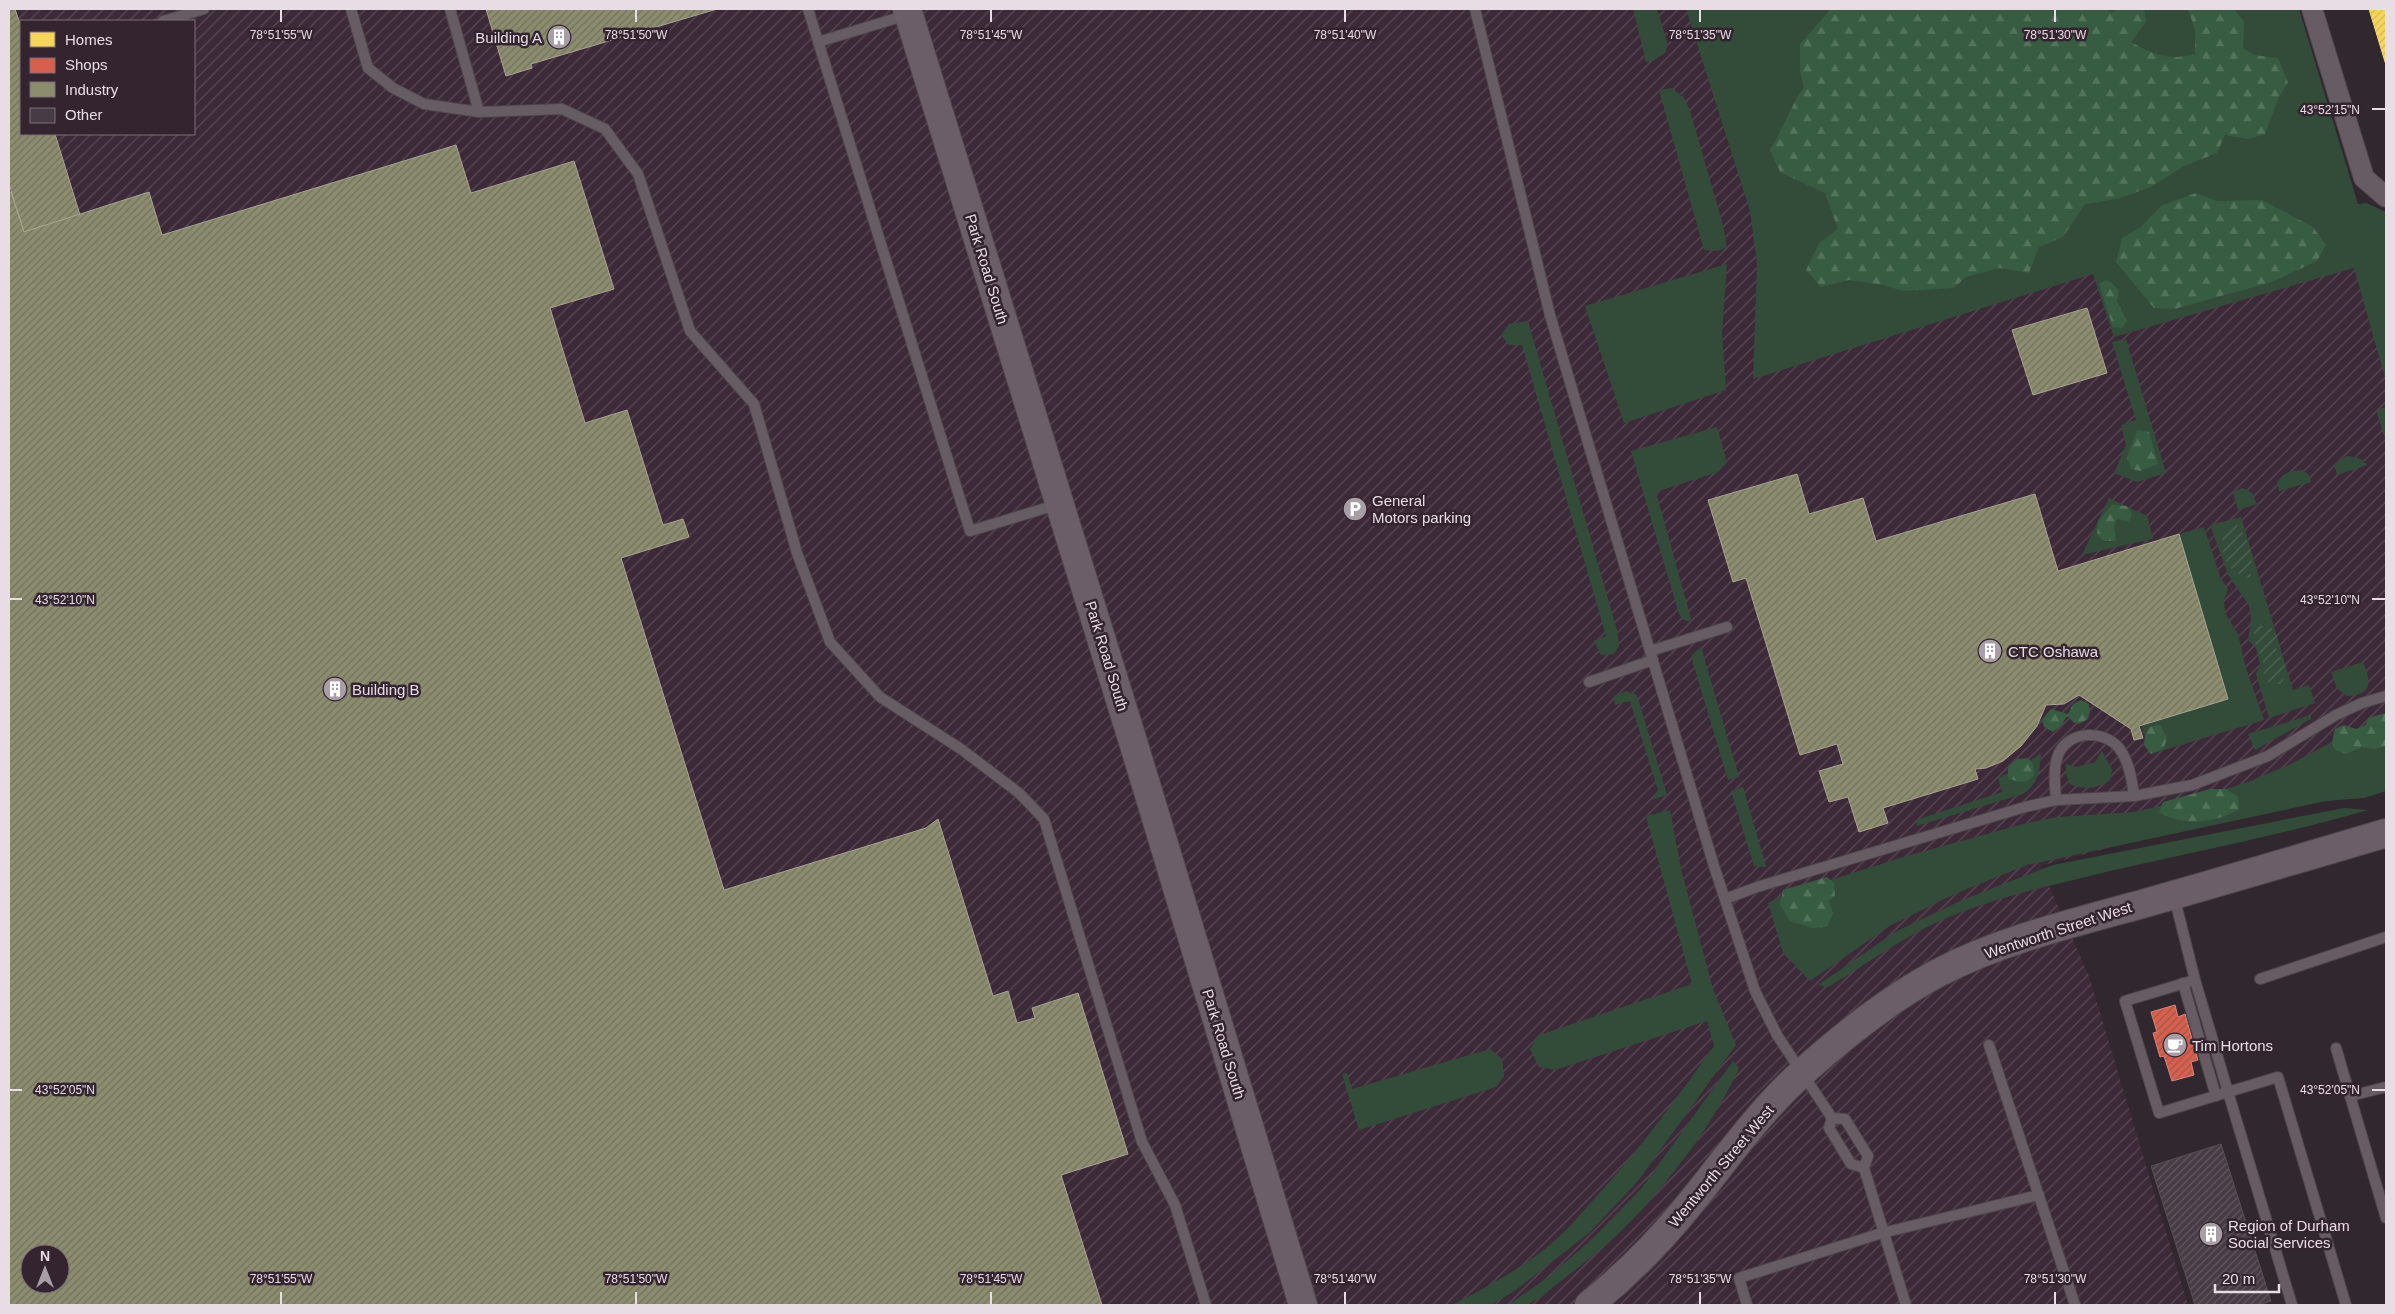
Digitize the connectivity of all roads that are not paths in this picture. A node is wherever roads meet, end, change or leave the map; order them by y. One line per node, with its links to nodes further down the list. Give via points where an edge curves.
1 (204, 9): 8 (lane)
2 (351, 9): 10 (lane, via 368,68 392,88 424,104)
3 (450, 9): 10 (lane)
4 (808, 9): 9 (lane)
5 (1475, 9): 14 (lane, via 1550,315)
6 (2312, 9): 11 (street, via 2364,178)
7 (908, 12): 9 (lane); 12 (main road, Park Road South)
8 (166, 20)
9 (818, 42): 12 (lane, via 970,531)
10 (479, 112): 38 (lane, via 562,109 605,129 638,174 690,331 754,404 797,553 830,642 880,697 961,749 1018,793 1044,819 1142,1142 1175,1205)
11 (2386, 197)
12 (1060, 503): 39 (main road, Park Road South)
13 (1727, 627): 14 (lane)
14 (1652, 655): 15 (lane); 21 (lane)
15 (1588, 682)
16 (2386, 696): 17 (lane, via 2336,715 2253,763 2192,785)
17 (2134, 796): 18 (lane); 18 (lane, via 2129,771 2119,749 2108,739 2094,735 2069,740 2058,756)
18 (2056, 800): 21 (lane, via 1757,887)
19 (2386, 833): 20 (main road, Wentworth Street West)
20 (2174, 895): 23 (lane); 28 (main road, Wentworth Street West, via 2036,934 1940,972 1871,1016)
21 (1726, 899): 28 (lane, via 1755,992)
22 (2386, 937): 24 (lane)
23 (2195, 980): 25 (lane); 30 (lane)
24 (2260, 980)
25 (2183, 983): 31 (lane); 31 (lane, via 2125,1001 2159,1113)
26 (1989, 1045): 35 (lane)
27 (2336, 1048): 32 (lane)
28 (1801, 1073): 33 (lane); 40 (main road, Wentworth Street West, via 1744,1135 1683,1212 1617,1282)
29 (2386, 1087): 32 (lane)
30 (2228, 1092): 31 (lane); 44 (lane); 45 (lane, via 2278,1076)
31 (2216, 1096)
32 (2350, 1096): 36 (lane)
33 (1832, 1118): 34 (lane, via 1829,1128 1851,1164); 34 (lane, via 1845,1119 1868,1156)
34 (1864, 1168): 37 (lane)
35 (2039, 1195): 37 (lane); 43 (lane)
36 (2386, 1218)
37 (1882, 1233): 41 (lane, via 1739,1278); 42 (lane)
38 (1206, 1305)
39 (1303, 1305)
40 (1589, 1305)
41 (1747, 1305)
42 (1906, 1305)
43 (2075, 1305)
44 (2292, 1305)
45 (2346, 1305)

